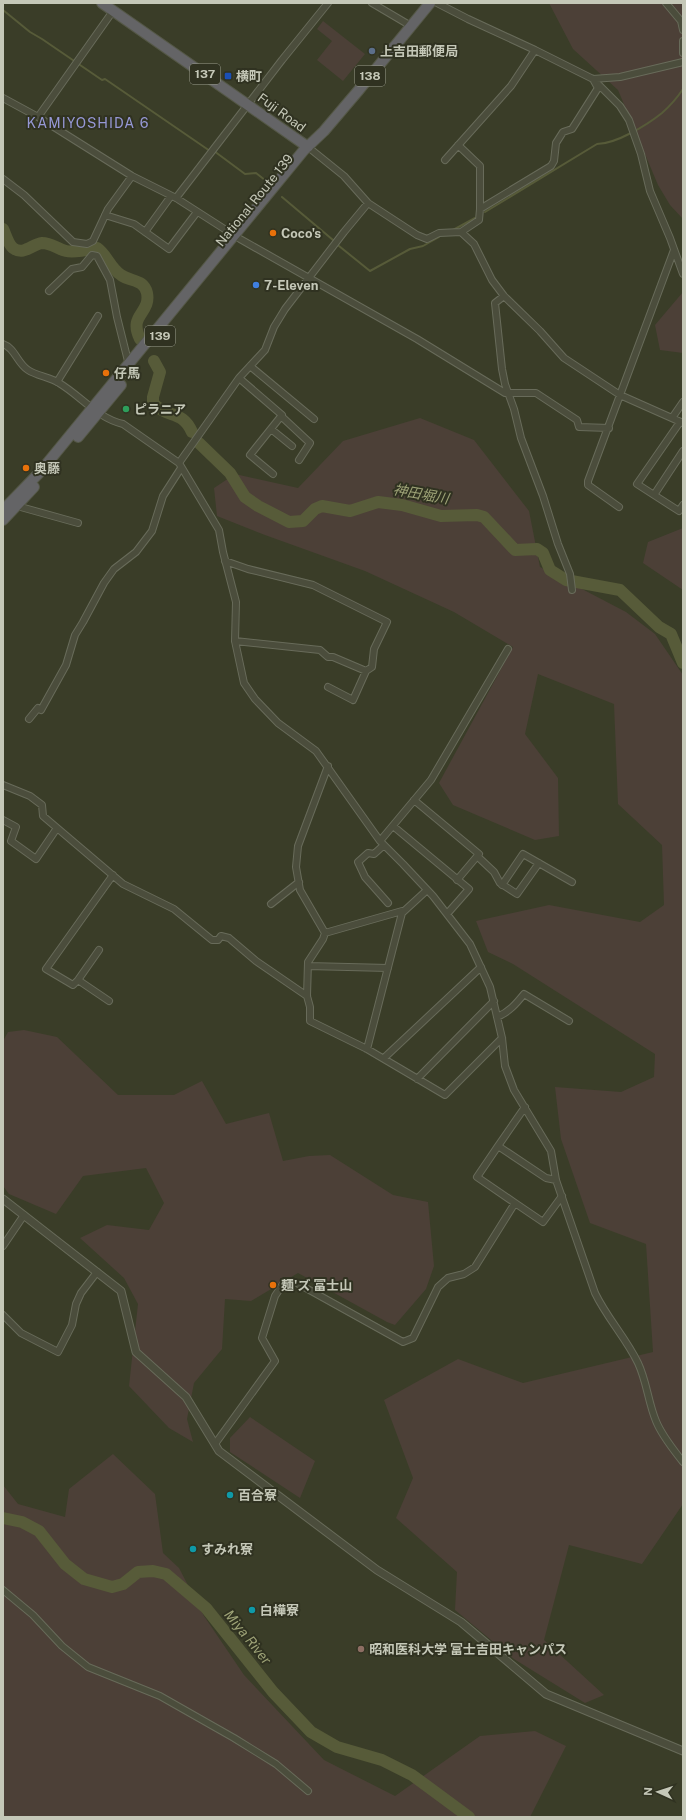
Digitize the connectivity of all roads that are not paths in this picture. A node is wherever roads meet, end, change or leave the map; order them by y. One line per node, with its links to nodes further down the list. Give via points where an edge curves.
1 (102, 3): 7 (highway, Fuji Road / 137)
2 (328, 3): 16 (street)
3 (372, 3): 8 (street)
4 (430, 3): 8 (highway, 138)
5 (437, 3): 11 (street)
6 (666, 3): 9 (street, via 681,21)
7 (113, 11): 16 (highway, Fuji Road / 137); 17 (street)
8 (411, 26): 19 (highway, 138)
9 (683, 30)
10 (683, 41): 12 (street)
11 (535, 50): 14 (street); 18 (street, via 511,86)
12 (683, 53)
13 (683, 62): 14 (street, via 620,76)
14 (593, 79): 25 (street, via 598,88 572,129 563,132 556,143 551,166); 31 (street, via 620,106 632,127 650,191)
15 (3, 98): 17 (street)
16 (248, 104): 19 (highway, Fuji Road / 137); 23 (street)
17 (38, 117): 21 (street)
18 (458, 145): 20 (street); 25 (street, via 480,166)
19 (308, 147): 24 (street, via 344,176); 30 (highway, National Route 139 / 139)
20 (445, 160)
21 (132, 176): 23 (street); 27 (street, via 114,199)
22 (3, 179): 27 (street, via 24,195 73,242 88,244 93,241)
23 (173, 197): 26 (street); 28 (street)
24 (368, 203): 29 (street, via 427,239 439,233); 33 (street)
25 (480, 209): 29 (street, via 479,220)
26 (197, 212): 28 (street, via 169,249); 30 (street)
27 (106, 215): 28 (street, via 134,224)
28 (145, 232)
29 (461, 232): 35 (street, via 474,244 492,280)
30 (238, 237): 33 (street); 38 (highway, National Route 139 / 139); 45 (highway, National Route 139 / 139)
31 (674, 250): 32 (street); 43 (street)
32 (683, 274)
33 (309, 278): 39 (street, via 274,327 265,350); 42 (street)
34 (49, 291): 38 (street, via 72,269 82,266 92,255 98,256 110,280 116,318)
35 (504, 296): 42 (street, via 495,303 502,369); 43 (street, via 564,358)
36 (98, 316): 41 (street)
37 (3, 344): 41 (street, via 9,346 27,369)
38 (129, 365): 45 (highway, National Route 139 / 139)
39 (250, 366): 40 (street); 48 (street)
40 (239, 378): 46 (street, via 282,414); 55 (street)
41 (57, 382): 45 (street, via 74,392)
42 (509, 393): 50 (street, via 536,393 577,420 579,427); 65 (street, via 521,438 570,574)
43 (620, 395): 47 (street); 50 (street)
44 (683, 402): 47 (street)
45 (95, 411): 55 (street, via 123,424); 59 (highway, National Route 139 / 139); 61 (highway, National Route 139 / 139)
46 (281, 416): 51 (street); 54 (street, via 310,444)
47 (672, 418): 49 (street)
48 (314, 419)
49 (681, 423): 57 (street, via 637,484)
50 (609, 428): 60 (street, via 588,485)
51 (271, 429): 52 (street); 56 (street, via 250,455)
52 (292, 446)
53 (683, 451): 57 (street)
54 (299, 460)
55 (180, 465): 64 (street, via 219,530); 70 (street, via 163,496 152,531 136,552 114,569 104,583 75,635 61,676 41,710 36,709)
56 (273, 474)
57 (654, 495): 58 (street, via 678,511)
58 (683, 505)
59 (17, 506): 62 (highway, National Route 139 / 139); 63 (street)
60 (619, 507)
61 (3, 510)
62 (3, 520)
63 (78, 523)
64 (226, 561): 66 (street, via 236,602); 68 (street, via 313,585 387,622 374,649 372,667)
65 (572, 590)
66 (235, 641): 68 (street, via 320,650 328,657); 71 (street, via 244,683 255,699 278,723 316,751)
67 (508, 649): 73 (street, via 431,780)
68 (366, 671): 69 (street, via 353,700)
69 (328, 687)
70 (29, 719)
71 (328, 766): 77 (street); 82 (street, via 298,846 296,867)
72 (3, 785): 76 (street, via 30,796 42,805 43,816)
73 (414, 800): 75 (street); 78 (street, via 479,854)
74 (3, 820): 76 (street, via 16,827 11,841 36,859)
75 (393, 826): 77 (street); 81 (street)
76 (57, 828): 80 (street)
77 (382, 843): 85 (street); 87 (street, via 374,854 368,853 358,862 365,877)
78 (477, 856): 81 (street); 84 (street, via 494,872)
79 (539, 863): 83 (street); 84 (street, via 517,894); 84 (street, via 523,854)
80 (112, 875): 95 (street, via 46,969 74,986); 96 (street, via 123,884 174,910 212,940 218,940 221,936 229,938)
81 (457, 880): 89 (street, via 469,889)
82 (299, 882): 86 (street); 90 (street, via 300,890)
83 (572, 882)
84 (502, 885)
85 (426, 891): 88 (street); 89 (street)
86 (271, 904)
87 (388, 904)
88 (402, 911): 90 (street); 94 (street)
89 (447, 914): 93 (street, via 470,944)
90 (325, 933): 92 (street)
91 (99, 950): 95 (street)
92 (308, 966): 94 (street); 96 (street)
93 (481, 967): 98 (street); 103 (street)
94 (388, 968): 102 (street)
95 (78, 980): 97 (street)
96 (307, 996): 102 (street, via 310,1021)
97 (109, 1001)
98 (494, 1001): 99 (street); 104 (street)
99 (497, 1017): 100 (street, via 527,994); 101 (street)
100 (569, 1021)
101 (502, 1038): 104 (street, via 444,1095); 105 (street, via 505,1066 514,1090)
102 (368, 1049): 103 (street)
103 (384, 1058): 104 (street)
104 (418, 1079)
105 (525, 1107): 106 (street); 107 (street, via 551,1151)
106 (498, 1146): 107 (street, via 546,1178); 110 (street, via 477,1177)
107 (556, 1180): 108 (street)
108 (562, 1196): 110 (street, via 543,1222); 116 (street, via 601,1304 639,1364 656,1422)
109 (3, 1199): 111 (street)
110 (515, 1203): 115 (street, via 475,1267 464,1274 448,1278 438,1287 412,1338 403,1342 295,1282 283,1284 276,1296 262,1338 275,1361)
111 (24, 1215): 112 (street); 113 (street)
112 (3, 1246)
113 (97, 1272): 114 (street, via 76,1304 72,1325 58,1352 21,1333); 115 (street, via 121,1291 136,1352 186,1398)
114 (3, 1315)
115 (215, 1444): 118 (street, via 219,1450 377,1570 461,1622 546,1694)
116 (683, 1462)
117 (3, 1590): 119 (street, via 67,1651 88,1667 160,1696 276,1764)
118 (683, 1751)
119 (308, 1791)

